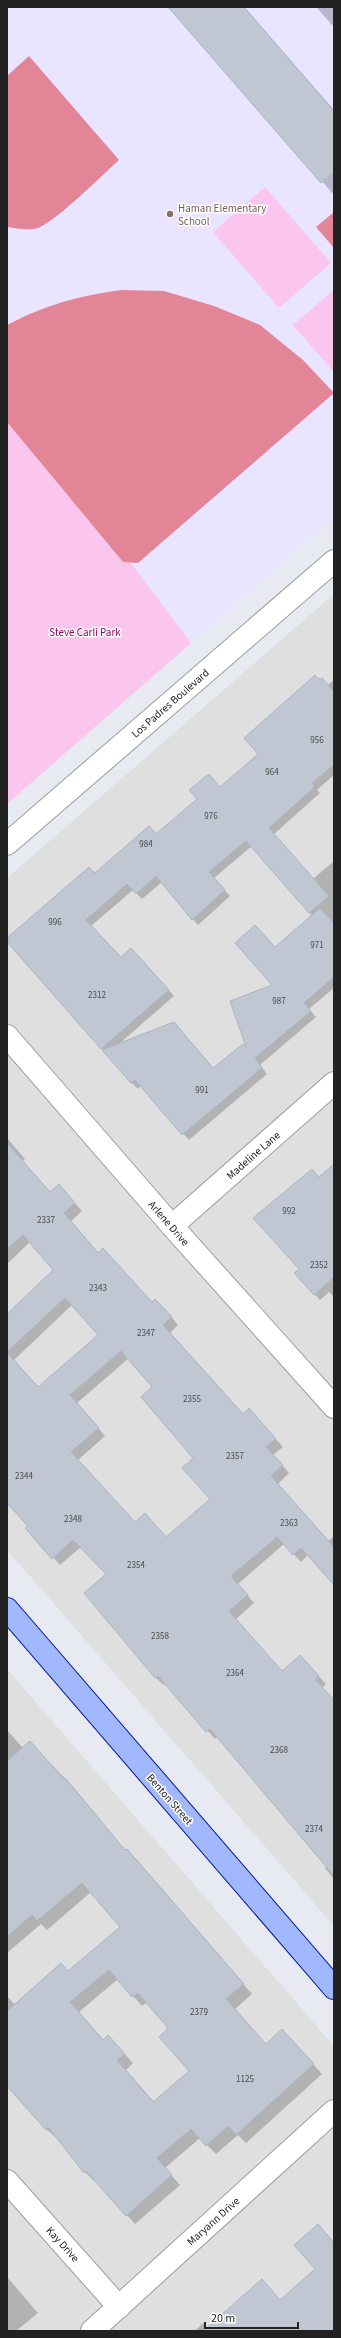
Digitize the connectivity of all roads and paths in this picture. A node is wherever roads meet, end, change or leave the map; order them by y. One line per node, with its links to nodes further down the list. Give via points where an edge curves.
1 (334, 561): 2 (street, Los Padres Boulevard)
2 (7, 844)
3 (7, 1036): 5 (street, Arlene Drive)
4 (334, 1083): 5 (street, Madeline Lane)
5 (172, 1226): 6 (street, Arlene Drive)
6 (334, 1407)
7 (7, 1609): 8 (main road, Benton Street)
8 (334, 1988)
9 (334, 2111): 11 (street, Maryann Drive)
10 (7, 2181): 11 (street, Kay Drive)
11 (119, 2307): 12 (street, Maryann Drive)
12 (92, 2331)

